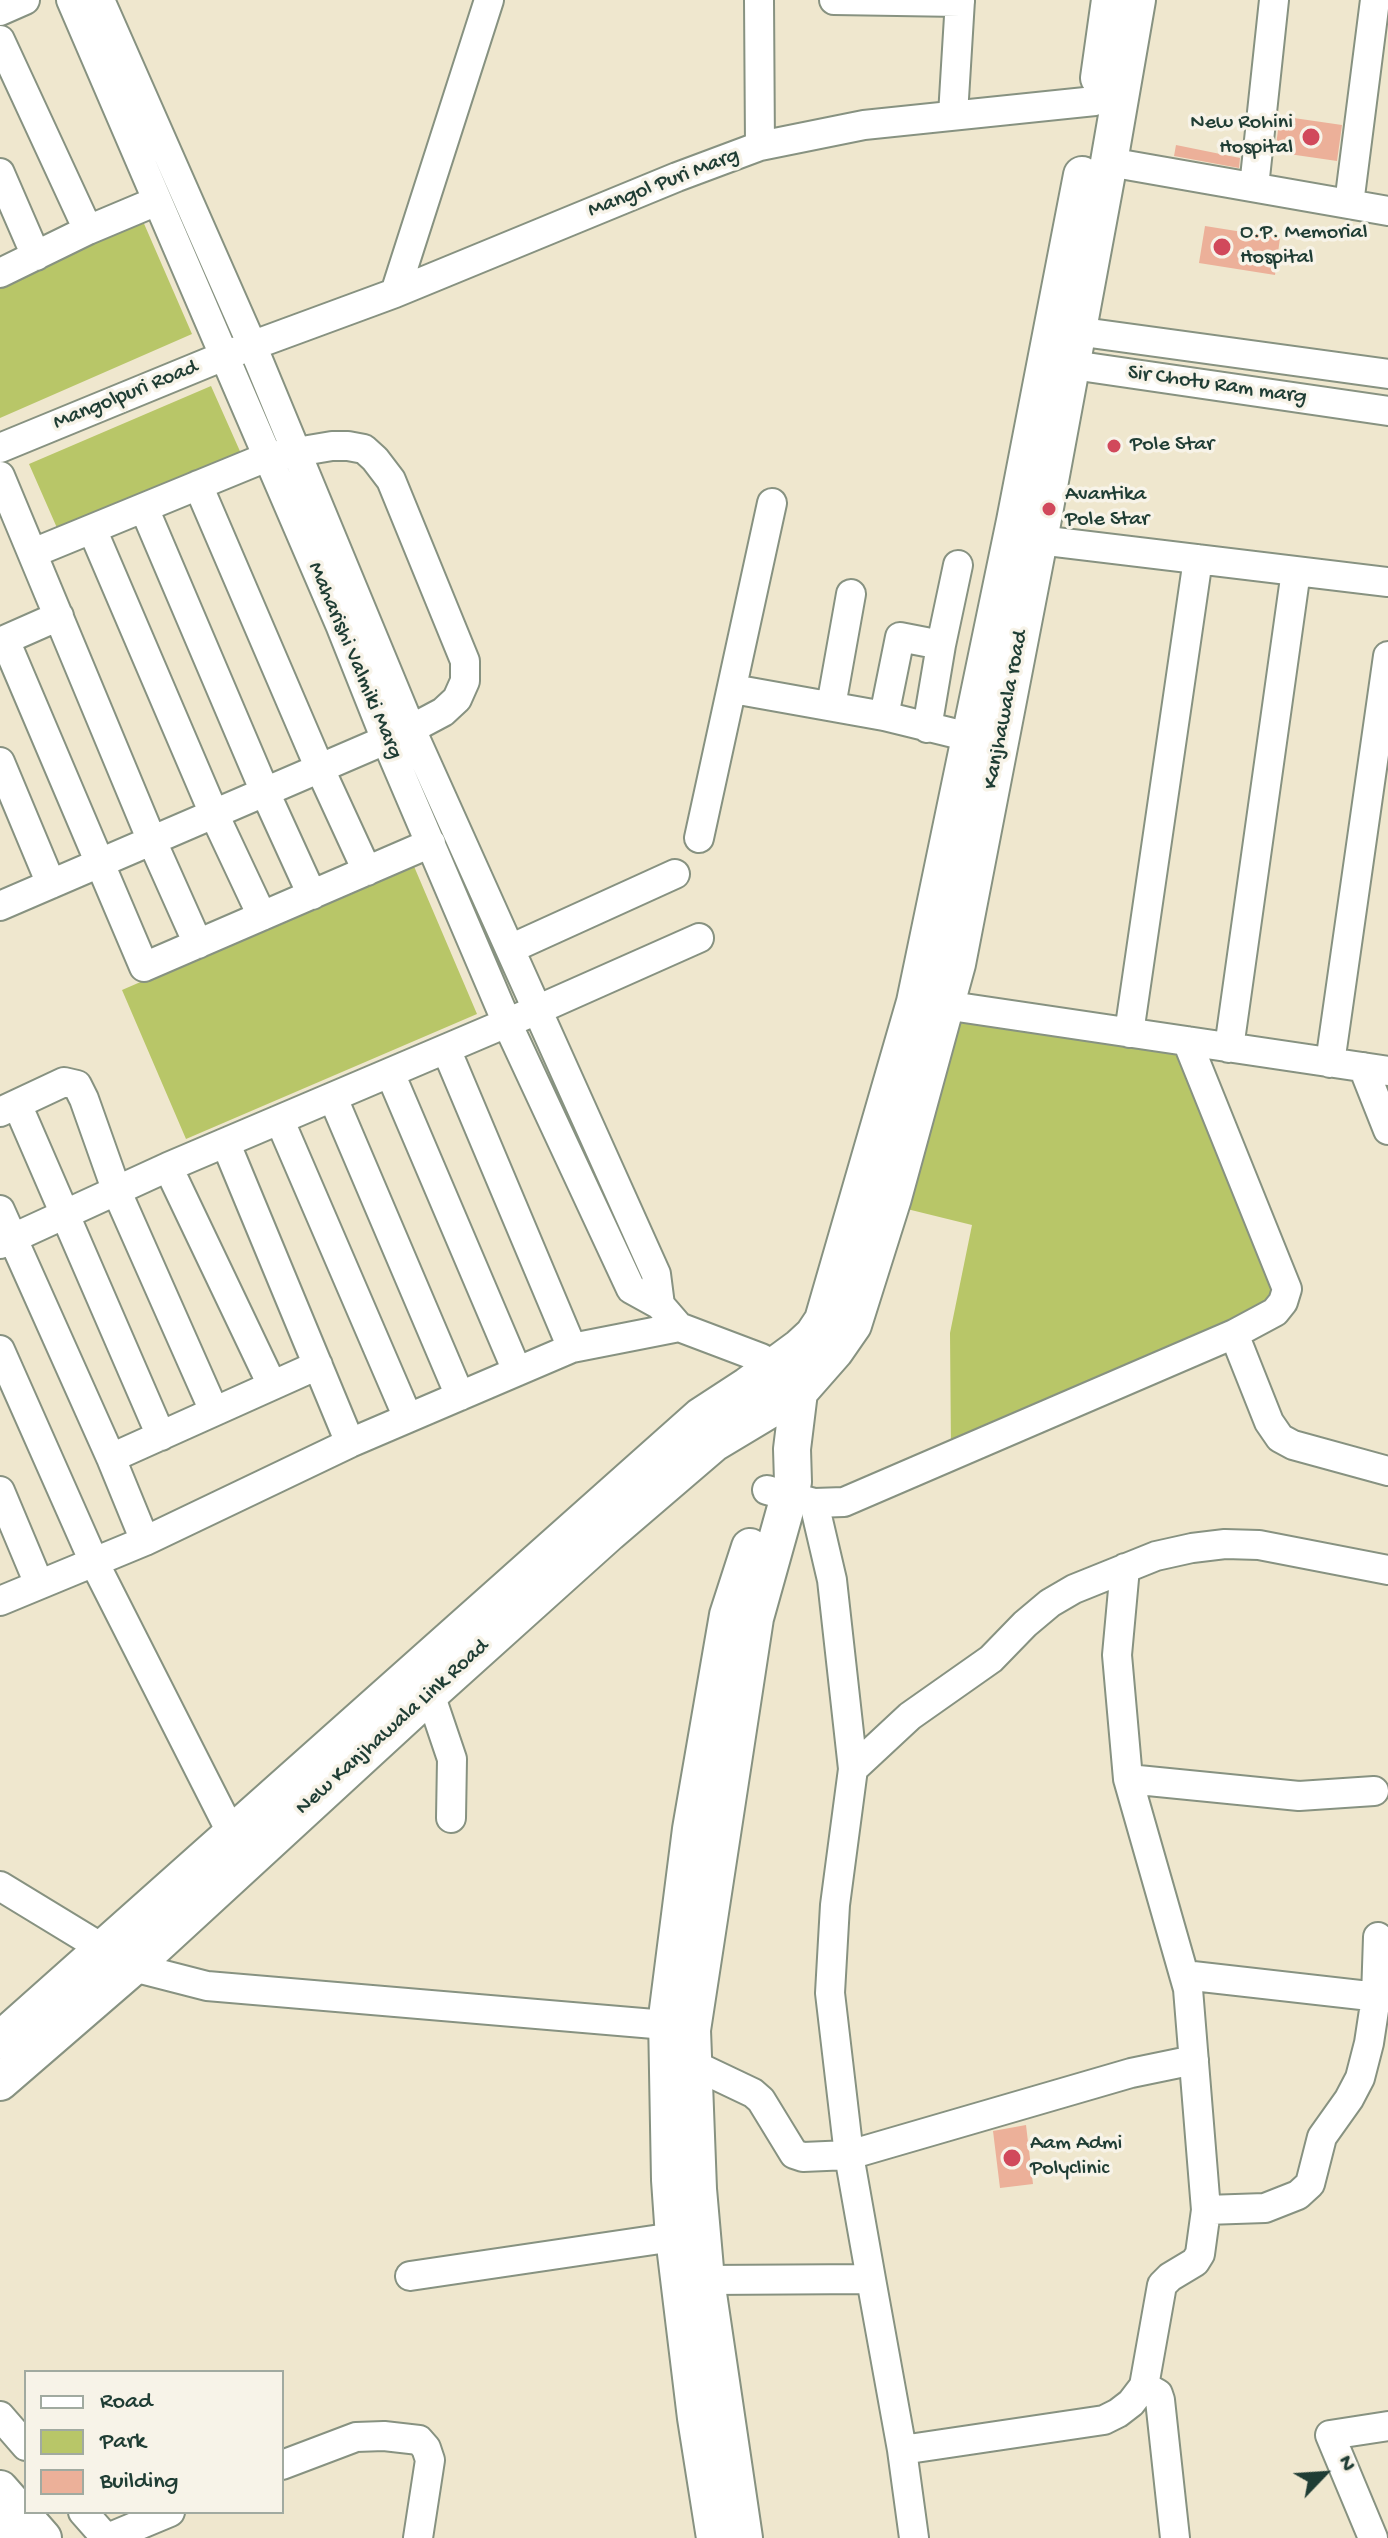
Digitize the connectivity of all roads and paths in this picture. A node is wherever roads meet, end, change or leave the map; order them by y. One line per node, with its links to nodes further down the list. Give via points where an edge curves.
1 (25, 0): 12 (street)
2 (71, 0): 20 (street, Maharishi Valmiki Marg)
3 (100, 0): 27 (street, Maharishi Valmiki Marg)
4 (489, 0): 26 (street)
5 (759, 0): 16 (street)
6 (834, 0): 11 (street)
7 (1110, 0): 14 (main road, Kanjhawala road)
8 (1137, 0): 17 (main road, Kanjhawala road)
9 (1274, 0): 19 (street)
10 (1375, 0): 21 (street)
11 (960, 1): 15 (street)
12 (0, 11)
13 (0, 40): 23 (street)
14 (1095, 101): 15 (street, Mangol Puri Marg); 28 (main road, Kanjhawala road)
15 (953, 115): 16 (street, Mangol Puri Marg, via 864,125)
16 (760, 146): 26 (street, Mangol Puri Marg)
17 (1109, 162): 19 (street); 28 (main road, Kanjhawala road)
18 (0, 173): 24 (street)
19 (1254, 187): 21 (street)
20 (157, 201): 23 (street); 29 (street, Maharishi Valmiki Marg)
21 (1349, 204): 22 (street)
22 (1388, 211)
23 (88, 230): 24 (street)
24 (36, 256): 25 (street)
25 (0, 273)
26 (395, 293): 27 (street, Mangol Puri Marg)
27 (252, 345): 29 (street, Mangolpuri Road); 33 (street, Maharishi Valmiki Marg)
28 (1061, 346): 30 (street, Sir Chotu Ram marg); 31 (street, Sir Chotu Ram marg); 40 (main road, Kanjhawala road); 58 (main road, Kanjhawala road, via 1015,521)
29 (224, 356): 32 (street, Mangolpuri Road); 34 (street, Maharishi Valmiki Marg)
30 (1388, 374)
31 (1388, 411)
32 (0, 448)
33 (295, 450): 34 (street); 56 (street, Maharishi Valmiki Marg); 56 (street, via 364,449 391,480 465,661 465,681 457,699)
34 (267, 457): 36 (street); 57 (street, Maharishi Valmiki Marg)
35 (0, 476): 41 (street)
36 (198, 485): 38 (street); 60 (street)
37 (772, 503): 52 (street)
38 (144, 508): 39 (street); 61 (street)
39 (92, 529): 41 (street); 62 (street)
40 (1039, 540): 42 (street); 58 (main road, Kanjhawala road)
41 (33, 553): 47 (street)
42 (1198, 559): 44 (street); 81 (street)
43 (958, 565): 49 (street)
44 (1296, 571): 45 (street); 83 (street)
45 (1388, 582)
46 (851, 594): 53 (street)
47 (59, 616): 48 (street); 64 (street)
48 (3, 641): 66 (street)
49 (941, 645): 54 (street, via 900,637); 55 (street)
50 (1388, 656): 51 (street)
51 (1388, 662): 85 (street)
52 (733, 689): 53 (street); 63 (street)
53 (831, 706): 54 (street)
54 (884, 716): 55 (street)
55 (927, 728): 58 (street)
56 (411, 729): 57 (street); 71 (street, Maharishi Valmiki Marg)
57 (386, 740): 60 (street); 65 (street, Maharishi Valmiki Marg)
58 (985, 741): 78 (main road, Kanjhawala road, via 957,964); 104 (main road, Kanjhawala road, via 826,1313 813,1335)
59 (0, 762): 69 (street)
60 (320, 769): 61 (street); 67 (street)
61 (265, 792): 62 (street); 70 (street)
62 (214, 814): 64 (street); 74 (street)
63 (699, 838)
64 (152, 841): 66 (street); 76 (street)
65 (431, 843): 67 (street); 73 (street, Maharishi Valmiki Marg)
66 (100, 863): 69 (street); 76 (street, via 144,967)
67 (367, 871): 70 (street)
68 (675, 874): 77 (street)
69 (51, 884): 72 (street)
70 (312, 895): 74 (street)
71 (487, 898): 73 (street); 77 (street, Maharishi Valmiki Marg)
72 (0, 906)
73 (460, 910): 80 (street, Maharishi Valmiki Marg)
74 (262, 916): 76 (street)
75 (699, 938): 79 (street)
76 (198, 944)
77 (510, 949): 79 (street, Maharishi Valmiki Marg)
78 (944, 1005): 81 (street); 107 (main road, Kanjhawala road, via 857,1315 835,1351)
79 (537, 1010): 80 (street); 98 (street, Maharishi Valmiki Marg, via 656,1274)
80 (507, 1023): 84 (street); 98 (street, Maharishi Valmiki Marg, via 631,1289)
81 (1129, 1033): 82 (street)
82 (1187, 1041): 83 (street); 100 (street, via 1287,1289 1275,1312)
83 (1229, 1048): 85 (street)
84 (446, 1049): 87 (street); 101 (street)
85 (1330, 1063): 86 (street)
86 (1376, 1069): 91 (street)
87 (390, 1073): 88 (street); 105 (street)
88 (333, 1098): 90 (street); 108 (street)
89 (9, 1108): 94 (street, via 64,1082 77,1085); 96 (street)
90 (280, 1121): 92 (street); 110 (street)
91 (1388, 1130)
92 (226, 1144): 93 (street); 103 (street)
93 (168, 1167): 94 (street); 106 (street)
94 (117, 1192): 96 (street); 109 (street)
95 (0, 1210): 97 (street)
96 (65, 1214): 97 (street); 111 (street)
97 (6, 1241): 113 (street)
98 (660, 1305): 99 (street, Maharishi Valmiki Marg)
99 (679, 1327): 101 (street); 104 (street, Maharishi Valmiki Marg)
100 (1234, 1334): 114 (street, via 1280,1438); 116 (street, via 844,1502)
101 (572, 1348): 105 (street)
102 (0, 1350): 118 (street)
103 (318, 1365): 106 (street); 112 (street)
104 (774, 1367): 107 (main road); 128 (main road, New Kanjhawala Link Road, via 701,1416)
105 (517, 1371): 108 (street)
106 (272, 1385): 109 (street)
107 (799, 1392): 116 (main road, via 792,1449 770,1475); 123 (main road, New Kanjhawala Link Road, via 714,1443)
108 (460, 1396): 110 (street)
109 (214, 1411): 111 (street)
110 (408, 1418): 112 (street)
111 (161, 1436): 113 (street)
112 (350, 1443): 117 (street)
113 (111, 1458): 117 (street)
114 (1388, 1471)
115 (0, 1491): 121 (street)
116 (789, 1497): 124 (street, via 832,1580); 135 (main road, via 728,1615 691,1829)
117 (145, 1541): 118 (street)
118 (94, 1562): 121 (street); 128 (street)
119 (1125, 1568): 120 (street, via 1180,1550 1236,1544); 124 (street, via 1050,1603 991,1659 910,1716); 125 (street, via 1117,1655)
120 (1388, 1570)
121 (39, 1584): 122 (street)
122 (0, 1601)
123 (430, 1694): 127 (street, via 452,1759); 131 (main road, New Kanjhawala Link Road)
124 (853, 1769): 138 (street, via 835,1905 830,1993)
125 (1128, 1779): 126 (street, via 1299,1796); 132 (street)
126 (1374, 1791)
127 (451, 1818)
128 (232, 1834): 131 (main road, New Kanjhawala Link Road)
129 (0, 1886): 131 (street)
130 (1378, 1937): 133 (street)
131 (118, 1958): 134 (main road, New Kanjhawala Link Road); 135 (street, via 207,1986); 137 (main road, New Kanjhawala Link Road)
132 (1184, 1975): 133 (street); 136 (street)
133 (1382, 1997): 139 (street, via 1360,2078 1322,2137 1310,2184 1298,2195 1265,2208)
134 (0, 2040)
135 (684, 2040): 138 (street, via 761,2100 794,2154); 140 (main road)
136 (1194, 2060): 138 (street, via 1131,2073); 139 (street)
137 (0, 2082)
138 (849, 2155): 142 (street)
139 (1206, 2210): 144 (street, via 1200,2254 1162,2285)
140 (688, 2236): 141 (street); 143 (main road); 158 (main road, via 696,2418)
141 (410, 2276)
142 (871, 2279): 143 (street); 148 (street)
143 (706, 2280): 159 (main road)
144 (1144, 2386): 148 (street, via 1131,2403 1104,2420); 161 (street, via 1160,2400)
145 (0, 2416): 147 (street)
146 (1388, 2426): 162 (street, via 1330,2435)
147 (24, 2444)
148 (902, 2450): 160 (street)
149 (284, 2464): 157 (street, via 356,2437 419,2440 430,2460)
150 (0, 2489): 155 (main road)
151 (85, 2514): 156 (street)
152 (165, 2514): 156 (street)
153 (0, 2521): 154 (highway)
154 (15, 2538)
155 (43, 2538)
156 (107, 2538)
157 (418, 2538)
158 (715, 2538)
159 (744, 2538)
160 (914, 2538)
161 (1175, 2538)
162 (1373, 2538)

